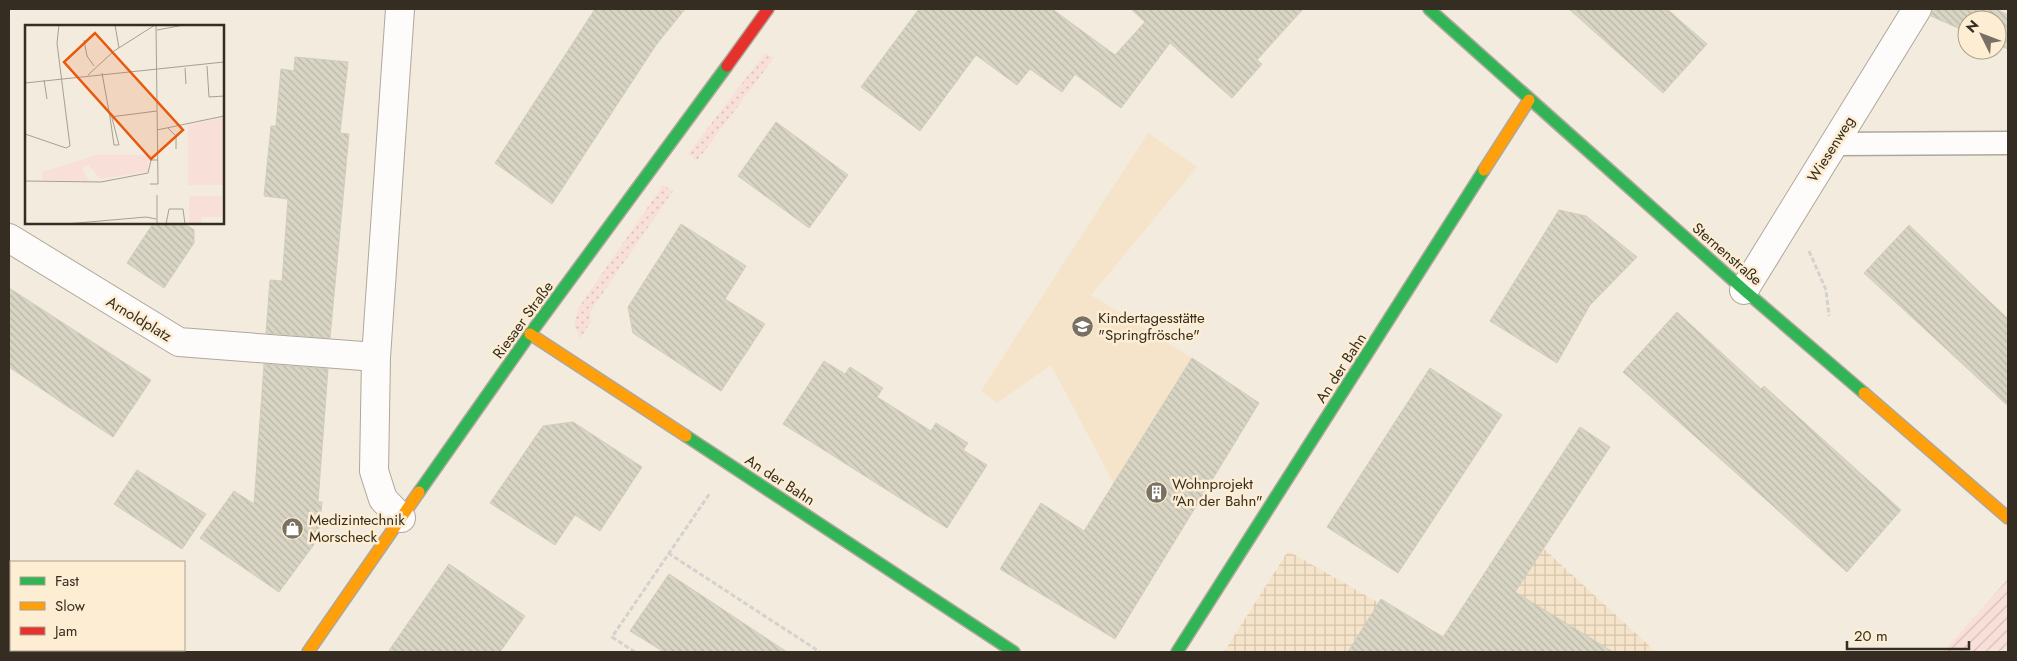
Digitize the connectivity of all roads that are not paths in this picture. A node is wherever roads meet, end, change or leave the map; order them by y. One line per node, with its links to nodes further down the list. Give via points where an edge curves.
1 (400, 9): 11 (street)
2 (768, 9): 10 (street, Riesaer Straße)
3 (1429, 9): 5 (street, Sternenstraße)
4 (1917, 9): 7 (street, Wiesenweg)
5 (1529, 100): 9 (street, Sternenstraße); 16 (street, An der Bahn)
6 (2008, 143): 7 (lane)
7 (1834, 144): 9 (street, Wiesenweg)
8 (9, 238): 11 (street, Arnoldplatz, via 179,342)
9 (1744, 290): 13 (street, Sternenstraße)
10 (530, 334): 12 (street, Riesaer Straße); 15 (street, An der Bahn)
11 (376, 357): 12 (street, via 374,471 383,499)
12 (401, 518): 14 (street, Riesaer Straße)
13 (2008, 518)
14 (308, 652)
15 (1014, 652)
16 (1177, 652)

